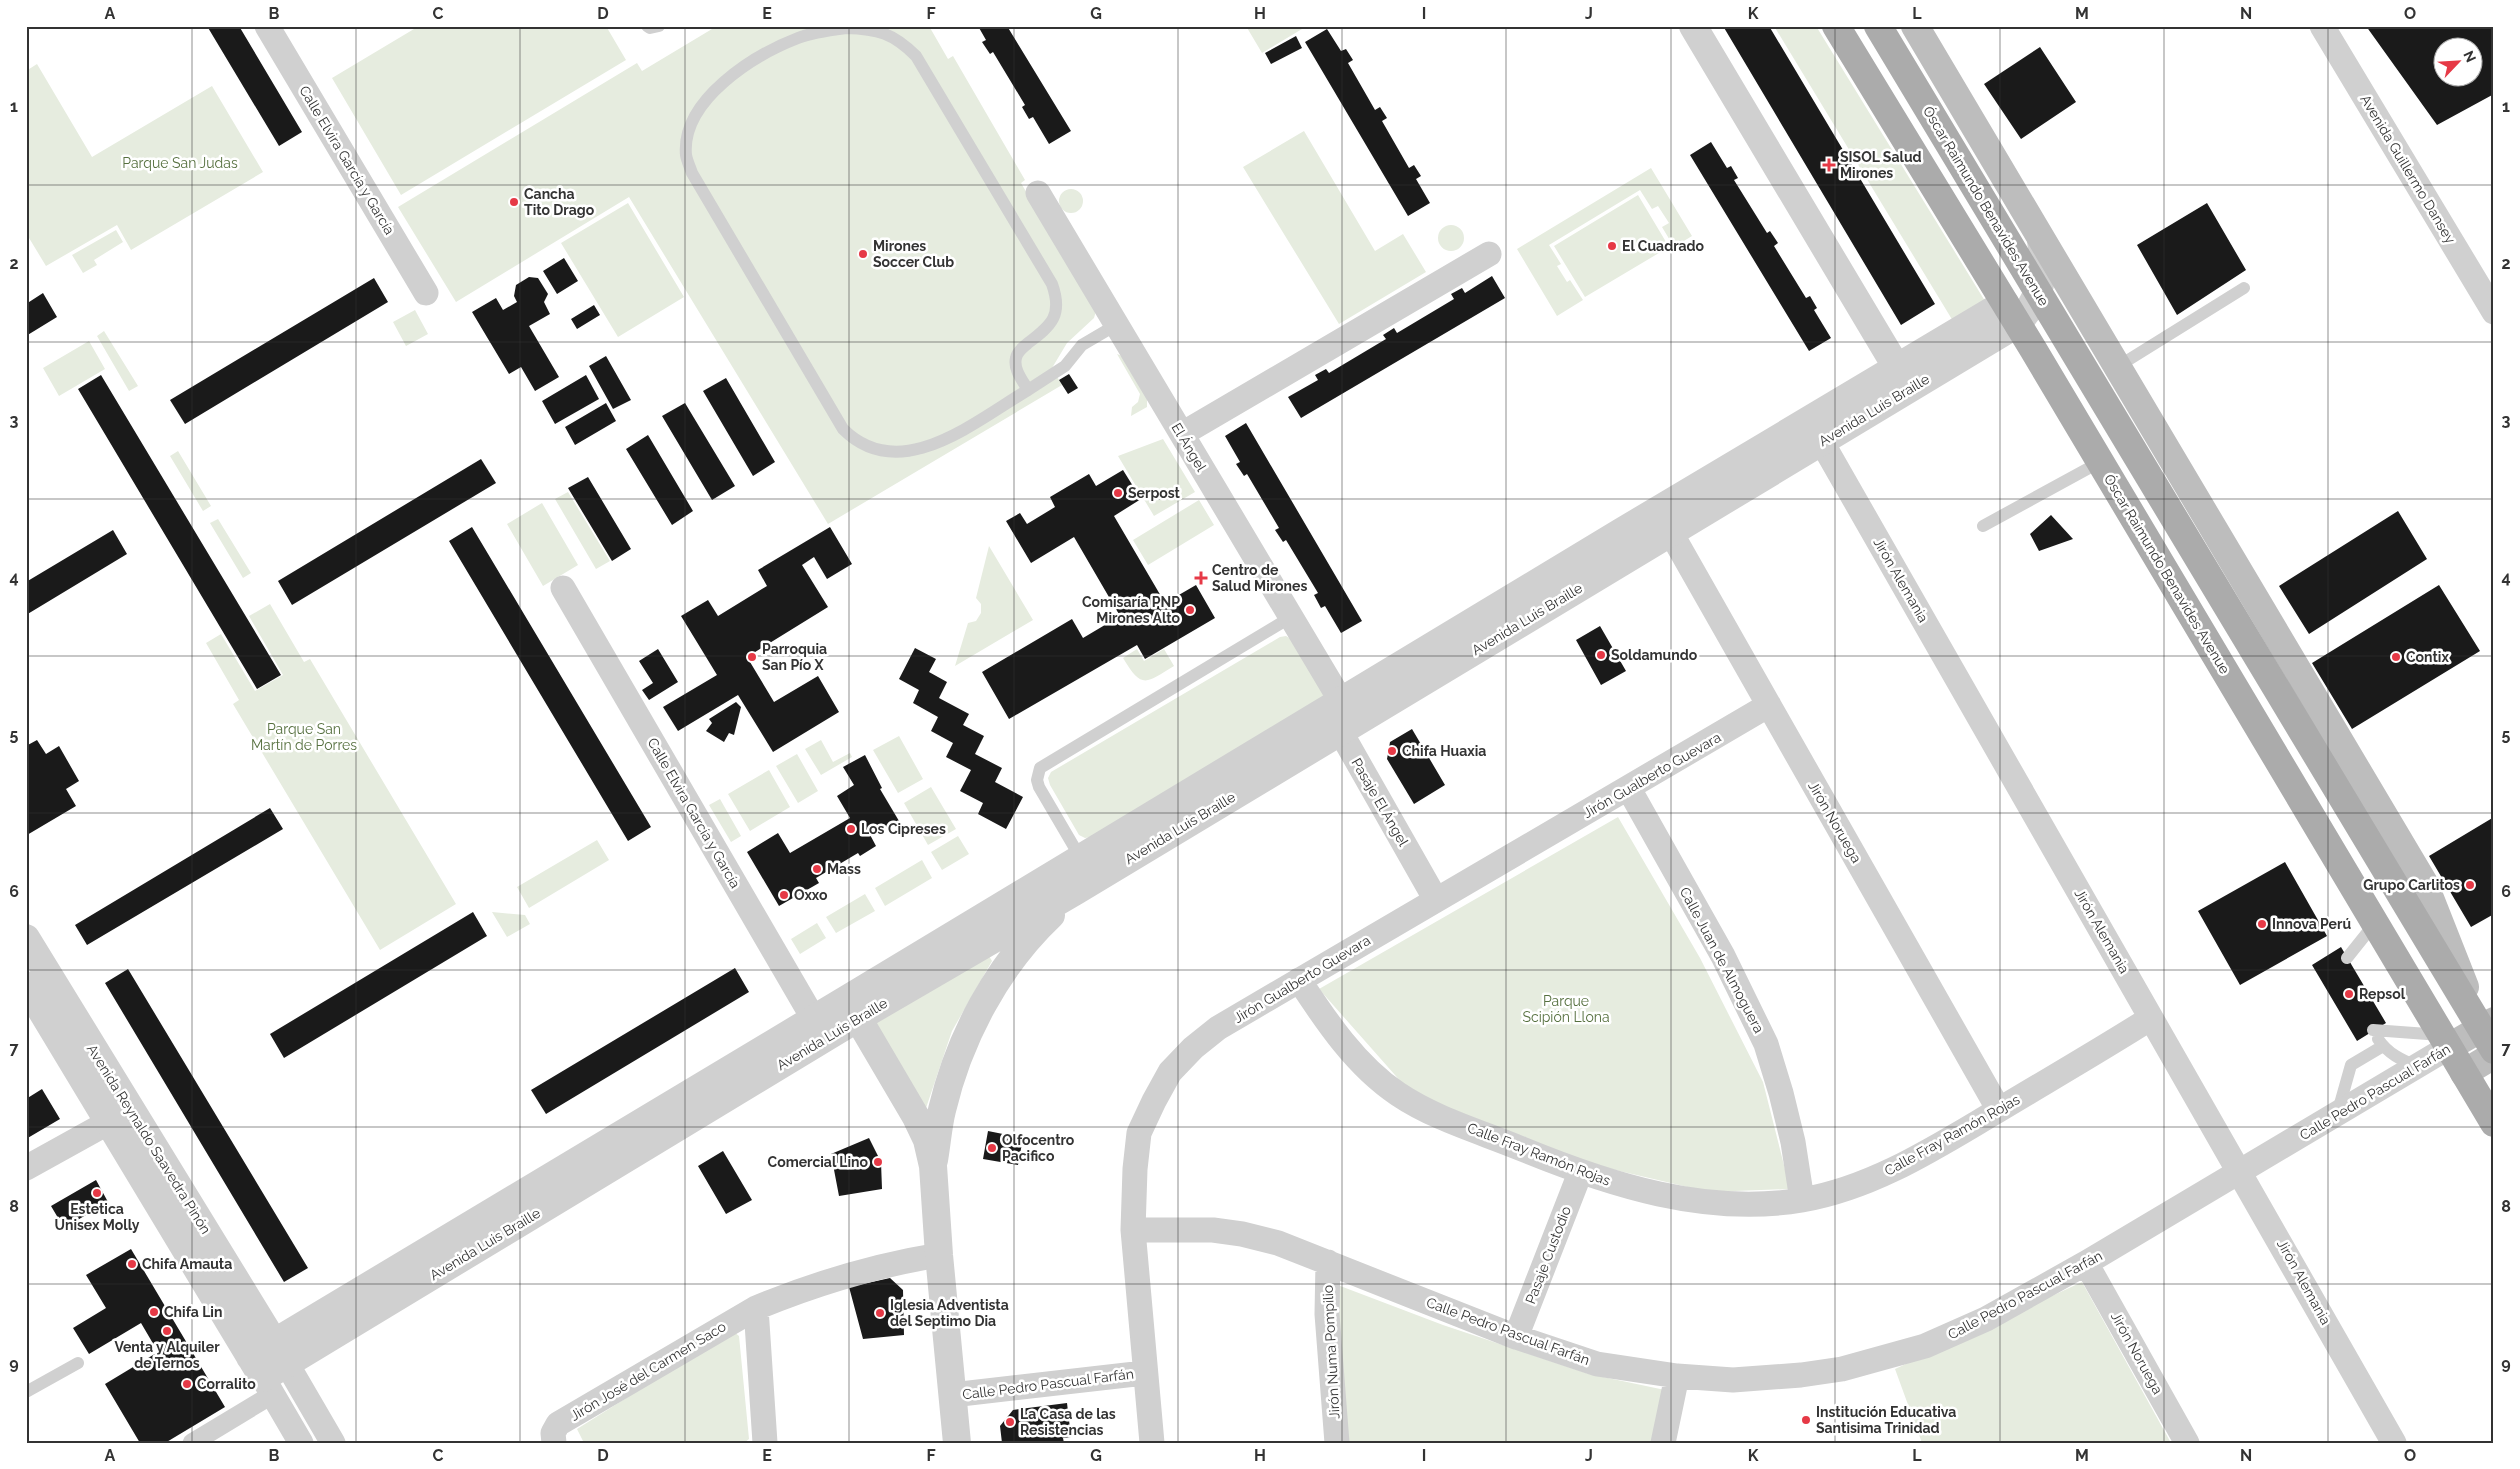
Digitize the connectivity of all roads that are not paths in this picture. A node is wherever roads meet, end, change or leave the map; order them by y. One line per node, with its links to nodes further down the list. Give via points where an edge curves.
1 (267, 26): 13 (street, Calle Elvira García y García)
2 (647, 26): 3 (lane)
3 (659, 26)
4 (1693, 26): 19 (street)
5 (1836, 26): 16 (main road, Óscar Raimundo Benavides Avenue)
6 (1878, 26): 14 (main road, Óscar Raimundo Benavides Avenue)
7 (1914, 26): 10 (main road)
8 (2322, 26): 15 (street, Avenida Guillermo Dansey)
9 (1038, 193): 17 (street, El Ángel)
10 (2041, 240): 14 (street, Avenida Luis Braille, via 2042,279); 18 (main road)
11 (1489, 254): 22 (street)
12 (2244, 288): 18 (lane)
13 (426, 293)
14 (2038, 293): 16 (street, Avenida Luis Braille, via 2033,304); 43 (main road, Óscar Raimundo Benavides Avenue)
15 (2494, 312)
16 (2011, 314): 19 (street, Avenida Luis Braille); 21 (street, Avenida Luis Braille); 23 (main road, Óscar Raimundo Benavides Avenue)
17 (1116, 324): 20 (lane, via 1082,346 1065,366); 22 (street, El Ángel)
18 (2116, 367): 43 (main road, via 2424,882)
19 (1897, 368): 21 (street, Avenida Luis Braille)
20 (1028, 390): 20 (lane, via 1016,370 1015,358 1021,349 1047,329 1053,319 1057,308 1052,284 916,56 901,41 869,29 839,29 800,37 754,61 704,102 687,136 686,155 692,173 843,429 856,442 873,450 911,452 951,436)
21 (1815, 430): 25 (street, Avenida Luis Braille); 28 (street, Avenida Luis Braille); 41 (street, Jirón Alemania)
22 (1182, 434): 27 (street, El Ángel)
23 (2100, 462): 24 (lane); 35 (main road, Óscar Raimundo Benavides Avenue)
24 (1983, 526)
25 (1671, 534): 29 (street, Jirón Noruega); 30 (street, Avenida Luis Braille)
26 (563, 588): 42 (street, Calle Elvira García y García)
27 (1291, 617): 28 (street, El Ángel); 32 (lane, via 1040,768 1039,787)
28 (1341, 701): 30 (street); 32 (street, Avenida Luis Braille)
29 (1769, 706): 31 (street, Jirón Gualberto Guevara); 49 (street, Jirón Noruega)
30 (1340, 731): 33 (street, Avenida Luis Braille); 34 (street, Pasaje El Ángel)
31 (1629, 789): 34 (street, Jirón Gualberto Guevara); 57 (street, Calle Juan de Almoguera, via 1723,956 1766,1044 1781,1093)
32 (1080, 857): 40 (street, Avenida Luis Braille)
33 (1076, 891): 40 (street, Avenida Luis Braille); 53 (street, via 1039,926 1006,966 979,1010 954,1068 941,1111)
34 (1436, 900): 38 (street, Jirón Gualberto Guevara)
35 (2375, 923): 37 (lane); 44 (main road, Óscar Raimundo Benavides Avenue)
36 (26, 938): 64 (street, Avenida Reynaldo Saavedra Pinón)
37 (2347, 958)
38 (1299, 980): 56 (street, Calle Fray Ramón Rojas, via 1342,1040 1396,1093 1422,1108); 58 (street, Jirón Gualberto Guevara, via 1218,1028 1192,1048 1170,1072 1139,1133)
39 (26, 985): 51 (street, Avenida Reynaldo Saavedra Pinón)
40 (853, 1009): 42 (street, Avenida Luis Braille); 53 (street, via 916,1117 927,1140)
41 (2152, 1018): 49 (street, Calle Fray Ramón Rojas); 55 (street, Jirón Alemania)
42 (819, 1029): 64 (street, Avenida Luis Braille)
43 (2489, 1033): 44 (main road, Calle Pedro Pascual Farfán)
44 (2445, 1041): 45 (lane, via 2373,1030); 47 (street, Calle Pedro Pascual Farfán); 48 (main road, Óscar Raimundo Benavides Avenue)
45 (2383, 1046): 47 (lane, via 2398,1059); 50 (lane, via 2351,1065)
46 (2494, 1054): 48 (main road)
47 (2418, 1066): 50 (street, Calle Pedro Pascual Farfán)
48 (2464, 1073): 52 (main road, Óscar Raimundo Benavides Avenue)
49 (1999, 1110): 57 (street, Calle Fray Ramón Rojas, via 1884,1174)
50 (2336, 1115): 55 (street, Calle Pedro Pascual Farfán)
51 (110, 1122): 54 (street); 67 (street, Avenida Reynaldo Saavedra Pinón)
52 (2494, 1123)
53 (933, 1166): 59 (street)
54 (26, 1168)
55 (2241, 1171): 61 (street, Calle Pedro Pascual Farfán); 81 (street, Jirón Alemania)
56 (1580, 1173): 57 (street, Calle Fray Ramón Rojas, via 1657,1194 1704,1201); 63 (street, Pasaje Custodio)
57 (1802, 1200)
58 (1133, 1230): 60 (street, Calle Pedro Pascual Farfán, via 1213,1230 1242,1234 1278,1243); 66 (street, Jirón Gualberto Guevara)
59 (939, 1255): 62 (street, Jirón José del Carmen Saco, via 900,1262); 70 (street)
60 (1328, 1262): 63 (street, Calle Pedro Pascual Farfán); 78 (street, Jirón Numa Pompilio, via 1327,1314)
61 (2086, 1263): 68 (street, Calle Pedro Pascual Farfán, via 1956,1334 1894,1356 1842,1369 1761,1379); 80 (street, Jirón Noruega)
62 (756, 1308): 74 (street, Jirón José del Carmen Saco, via 558,1424 553,1433); 75 (street)
63 (1516, 1337): 68 (street, Calle Pedro Pascual Farfán, via 1597,1364)
64 (280, 1353): 67 (street, Avenida Luis Braille); 73 (street, Avenida Reynaldo Saavedra Pinón)
65 (78, 1363): 69 (lane)
66 (1144, 1372): 70 (street, Calle Pedro Pascual Farfán); 77 (street, Jirón Gualberto Guevara)
67 (262, 1376): 71 (street); 72 (street, Avenida Reynaldo Saavedra Pinón)
68 (1677, 1376): 79 (street)
69 (26, 1392)
70 (952, 1395): 76 (street)
71 (192, 1443)
72 (301, 1443)
73 (333, 1443)
74 (554, 1443)
75 (765, 1443)
76 (957, 1443)
77 (1152, 1443)
78 (1337, 1443)
79 (1663, 1443)
80 (2187, 1443)
81 (2394, 1443)

